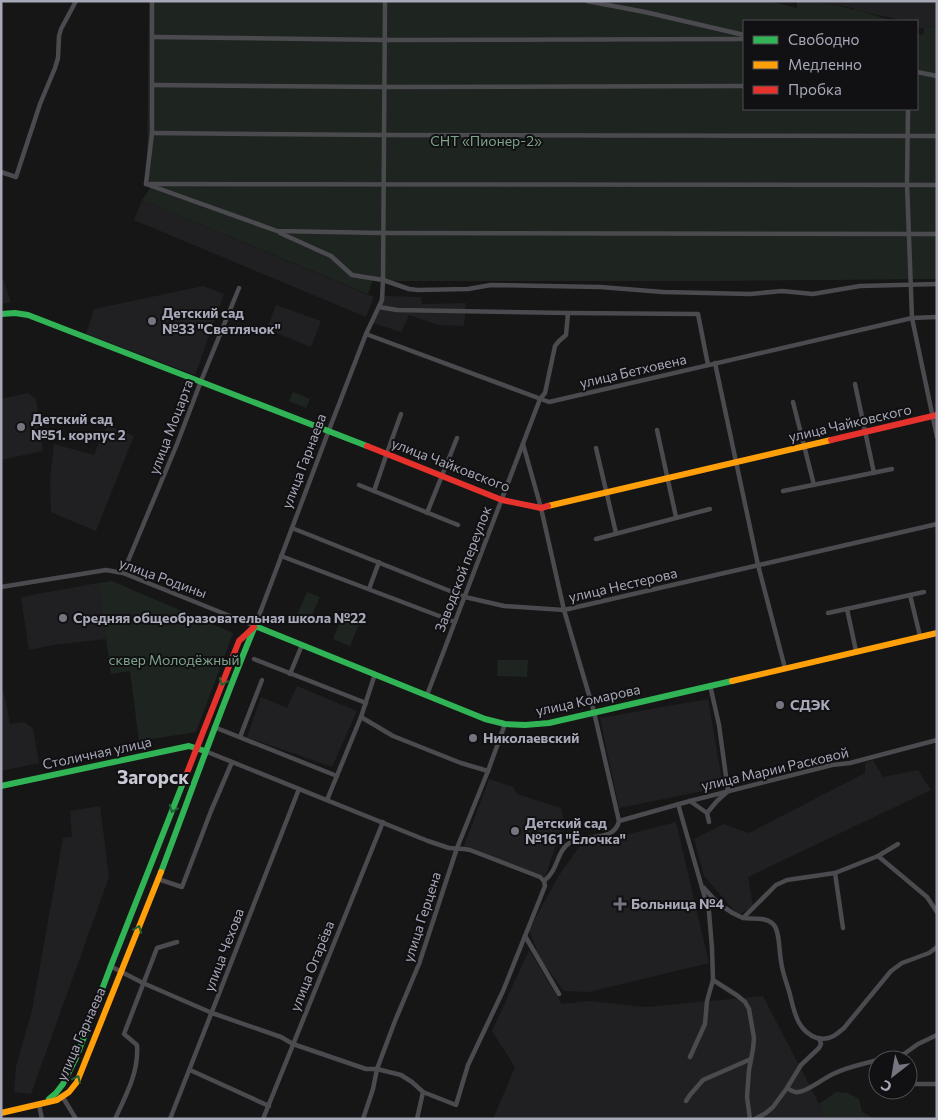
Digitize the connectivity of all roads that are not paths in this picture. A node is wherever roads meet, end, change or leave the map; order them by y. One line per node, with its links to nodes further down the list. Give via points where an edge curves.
1 (76, 1): 19 (street, via 59,36 55,68 16,177)
2 (152, 1): 6 (street)
3 (385, 1): 8 (street, улица Гарнаева)
4 (587, 1): 5 (street)
5 (743, 35)
6 (152, 37): 8 (street); 11 (street)
7 (743, 39): 8 (street)
8 (384, 40): 13 (street, улица Гарнаева)
9 (918, 72): 10 (street)
10 (937, 76)
11 (152, 84): 13 (street); 15 (street)
12 (743, 86): 13 (street)
13 (383, 87): 16 (street, улица Гарнаева)
14 (908, 110): 17 (street)
15 (152, 132): 16 (street); 20 (street)
16 (384, 135): 17 (street); 22 (street, улица Гарнаева)
17 (907, 136): 18 (street); 21 (street)
18 (937, 136)
19 (1, 172)
20 (146, 184): 22 (street); 24 (street)
21 (907, 184): 22 (street); 23 (street); 26 (street)
22 (384, 185): 25 (street, улица Гарнаева)
23 (937, 185)
24 (277, 231): 25 (street); 28 (street, via 332,256 352,276)
25 (383, 233): 26 (street); 28 (street, улица Гарнаева)
26 (909, 234): 27 (street); 29 (street)
27 (937, 234)
28 (383, 280): 29 (street, via 418,290 491,285 750,294 782,290 813,294 851,287); 32 (street, улица Гарнаева)
29 (910, 284): 30 (street); 36 (street)
30 (937, 284)
31 (239, 288): 40 (street, улица Моцарта)
32 (379, 307): 34 (street); 37 (street, улица Гарнаева)
33 (1, 314): 40 (main road, улица Чайковского, via 19,312 28,315)
34 (568, 314): 39 (street, via 698,314); 42 (street, Заводской переулок, via 566,335 555,346 545,393)
35 (937, 317): 36 (street, улица Бетховена)
36 (912, 318): 38 (street, улица Бетховена); 45 (street)
37 (366, 334): 42 (street, улица Бетховена); 46 (street, улица Гарнаева)
38 (715, 363): 39 (street, улица Бетховена); 55 (street)
39 (708, 365): 42 (street, улица Бетховена, via 549,402)
40 (201, 381): 46 (main road, улица Чайковского); 78 (street, улица Моцарта)
41 (855, 384): 48 (street)
42 (540, 399): 51 (street, Заводской переулок)
43 (793, 402): 52 (street)
44 (402, 414): 54 (street)
45 (934, 416): 48 (main road, улица Чайковского); 49 (street)
46 (329, 430): 54 (main road, улица Чайковского); 72 (street, улица Гарнаева)
47 (658, 430): 59 (street)
48 (865, 432): 52 (main road, улица Чайковского); 57 (street)
49 (937, 437)
50 (457, 438): 58 (street)
51 (523, 444): 65 (street, Заводской переулок); 66 (street)
52 (803, 446): 55 (main road, улица Чайковского); 61 (street)
53 (596, 448): 64 (street)
54 (386, 453): 58 (main road, улица Чайковского); 62 (street)
55 (736, 462): 59 (main road, улица Чайковского); 77 (street)
56 (892, 469): 57 (street)
57 (874, 472): 61 (street)
58 (442, 476): 65 (main road, улица Чайковского); 68 (street)
59 (668, 478): 64 (main road, улица Чайковского); 69 (street)
60 (359, 485): 62 (street)
61 (814, 485): 63 (street)
62 (374, 491): 68 (street)
63 (783, 491)
64 (608, 493): 66 (main road, улица Чайковского); 73 (street)
65 (502, 500): 66 (main road, улица Чайковского); 83 (street, Заводской переулок)
66 (541, 508): 85 (street)
67 (710, 509): 69 (street)
68 (427, 513): 71 (street)
69 (676, 517): 73 (street)
70 (937, 524): 77 (street, улица Нестерова)
71 (458, 525)
72 (292, 528): 75 (street, улица Гарнаева); 76 (street, улица Нестерова)
73 (616, 533): 74 (street)
74 (596, 538)
75 (281, 556): 80 (street); 88 (street, улица Гарнаева)
76 (379, 562): 80 (street); 83 (street, улица Нестерова)
77 (758, 565): 85 (street, улица Нестерова); 94 (street)
78 (123, 573): 79 (street, улица Родины, via 106,570); 88 (street, улица Родины)
79 (1, 586)
80 (369, 589): 87 (street)
81 (924, 592): 82 (street)
82 (910, 596): 84 (street); 90 (street)
83 (465, 597): 85 (street, улица Нестерова, via 504,606); 87 (street, Заводской переулок)
84 (847, 609): 86 (street); 92 (street)
85 (564, 610): 101 (street)
86 (828, 613)
87 (456, 622): 99 (street, Заводской переулок)
88 (255, 626): 91 (main road, улица Комарова); 104 (main road, улица Гарнаева); 107 (main road, улица Гарнаева, one-way to 107, via 239,640)
89 (937, 633): 90 (main road, улица Комарова)
90 (920, 636): 92 (main road, улица Комарова)
91 (302, 645): 95 (street); 96 (main road, улица Комарова)
92 (856, 651): 94 (main road, улица Комарова)
93 (254, 660): 95 (street)
94 (785, 668): 98 (main road, улица Комарова)
95 (290, 674): 100 (street)
96 (375, 674): 99 (main road, улица Комарова); 100 (street)
97 (262, 680): 105 (street)
98 (710, 685): 101 (main road, улица Комарова); 114 (street, via 720,725)
99 (427, 695): 103 (main road, улица Комарова)
100 (366, 703): 102 (street)
101 (594, 712): 103 (main road, улица Комарова, via 549,723); 119 (street)
102 (361, 717): 110 (street, via 393,736); 111 (street)
103 (505, 724): 110 (street, улица Герцена)
104 (214, 727): 105 (street); 108 (main road, улица Гарнаева)
105 (240, 737): 111 (street)
106 (937, 740): 114 (street, улица Марии Расковой)
107 (197, 747): 108 (main road); 112 (main road, Столичная улица); 135 (main road, улица Гарнаева, one-way to 135)
108 (205, 751): 109 (street); 126 (main road, улица Гарнаева)
109 (232, 762): 113 (street); 126 (street, via 182,887)
110 (488, 771): 123 (street, улица Герцена)
111 (337, 776): 115 (street)
112 (1, 786)
113 (299, 789): 115 (street); 140 (street, улица Чехова)
114 (728, 791): 116 (street, улица Марии Расковой); 118 (street)
115 (327, 800): 120 (street)
116 (690, 800): 117 (street, улица Марии Расковой); 118 (street)
117 (678, 804): 119 (street, улица Марии Расковой); 128 (street)
118 (707, 813): 121 (street)
119 (619, 821): 127 (street, via 614,831 574,840 564,847 550,877)
120 (382, 822): 123 (street, via 441,846); 143 (street, улица Огарёва)
121 (709, 822)
122 (898, 844): 124 (street)
123 (456, 848): 127 (street, via 535,874); 148 (street, улица Герцена, via 419,964)
124 (878, 856): 125 (street); 129 (street, via 927,897)
125 (835, 872): 130 (street, via 787,880 776,885); 131 (street)
126 (158, 879): 136 (main road, улица Гарнаева, one-way to 126)
127 (544, 881): 132 (street, via 545,886)
128 (702, 885): 130 (street, via 721,906); 137 (street, via 711,926)
129 (937, 912)
130 (743, 918): 142 (street, via 767,920 774,924 796,1018 810,1035)
131 (843, 928)
132 (526, 936): 139 (street); 153 (street, via 468,1065 456,1105)
133 (176, 942): 138 (street, via 157,948)
134 (937, 948): 142 (street, via 891,971 844,1028 828,1039)
135 (110, 966): 136 (street); 156 (main road, улица Гарнаева, via 67,1078 54,1097)
136 (121, 971): 138 (street); 154 (main road, улица Гарнаева, one-way to 136, via 77,1082)
137 (713, 980): 145 (street, via 705,1024); 146 (street, via 738,996 749,1009 754,1038)
138 (143, 983): 140 (street); 161 (street, via 124,1034 137,1045 136,1067)
139 (559, 994)
140 (212, 1013): 143 (street); 149 (street, улица Чехова)
141 (937, 1035): 144 (street)
142 (819, 1038): 152 (street, via 819,1048 801,1065)
143 (293, 1044): 148 (street, via 366,1069); 157 (street, улица Огарёва)
144 (910, 1050)
145 (690, 1057)
146 (751, 1059): 155 (street, via 703,1080); 166 (street, via 747,1097)
147 (868, 1063): 152 (street, via 850,1067 804,1091 793,1092)
148 (377, 1069): 153 (street, via 401,1075); 164 (street, улица Герцена)
149 (190, 1070): 157 (street); 162 (street, улица Чехова)
150 (918, 1084): 151 (street)
151 (937, 1084)
152 (787, 1088): 167 (street, via 773,1107)
153 (423, 1092): 165 (street)
154 (62, 1096): 156 (main road, улица Гарнаева); 160 (street)
155 (686, 1102)
156 (39, 1105): 158 (main road); 159 (street)
157 (269, 1106): 163 (street, улица Огарёва)
158 (1, 1114)
159 (42, 1119)
160 (76, 1119)
161 (115, 1119)
162 (170, 1119)
163 (263, 1119)
164 (363, 1119)
165 (417, 1119)
166 (750, 1119)
167 (755, 1119)

